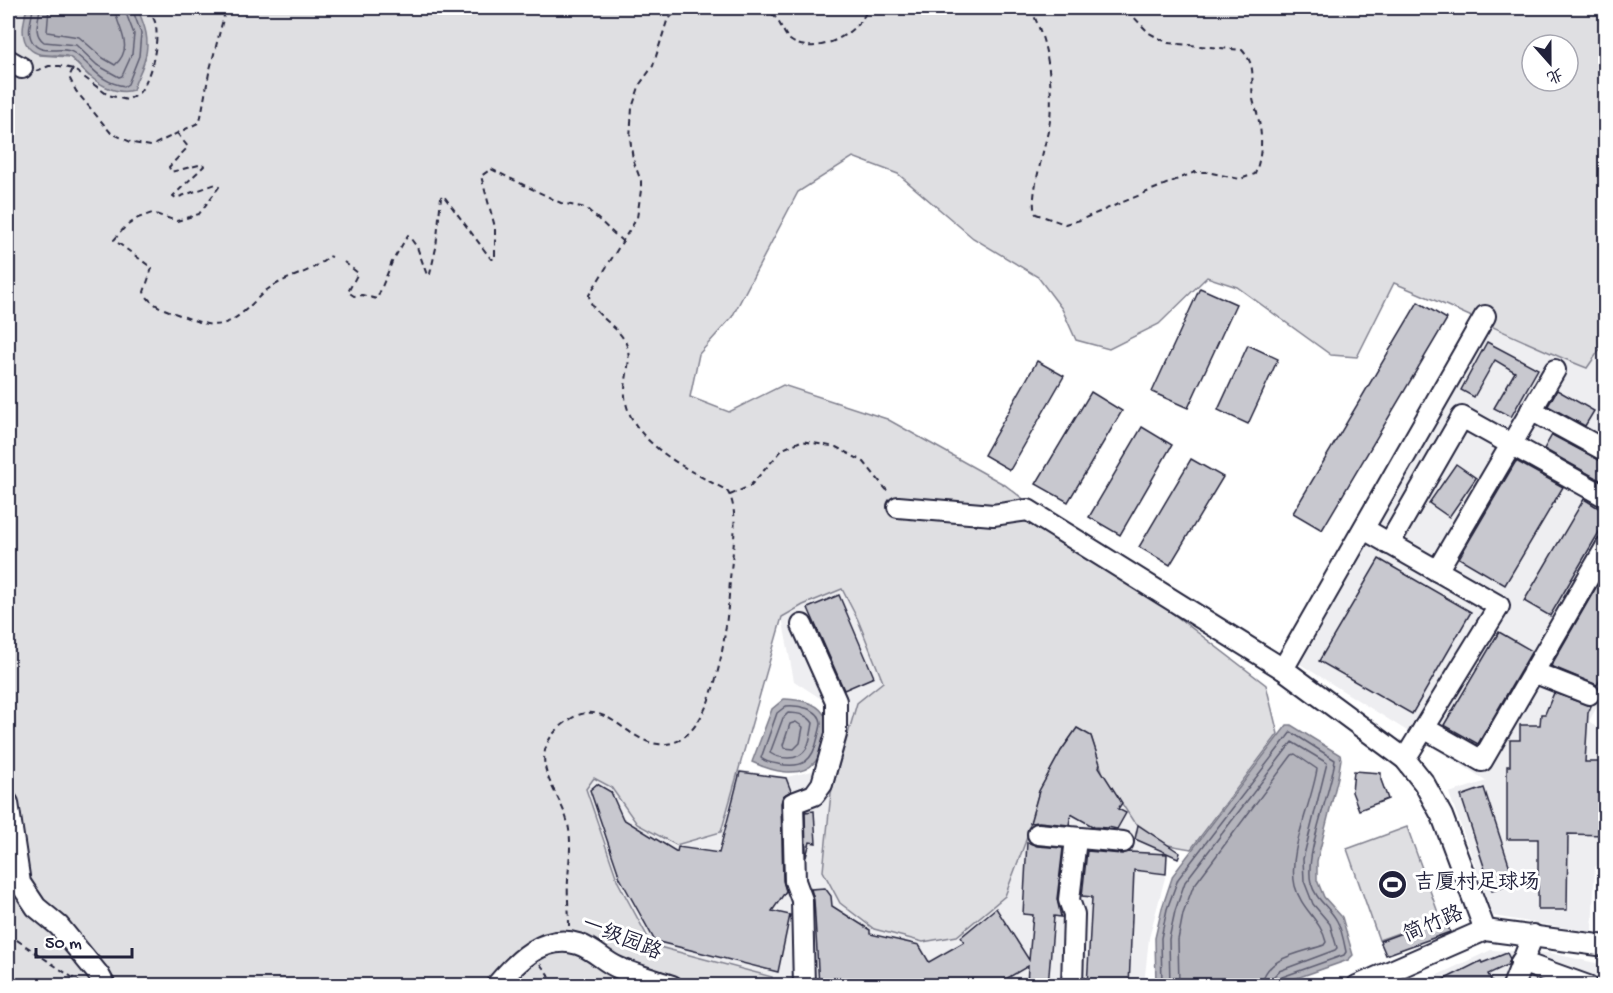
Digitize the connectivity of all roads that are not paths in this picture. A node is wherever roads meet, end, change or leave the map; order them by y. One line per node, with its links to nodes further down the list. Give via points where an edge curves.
1 (1485, 316): 8 (street)
2 (1555, 370): 3 (street)
3 (1531, 410): 4 (street); 5 (street)
4 (1511, 445): 6 (street); 9 (street, via 1462,417); 11 (street)
5 (1605, 451)
6 (1605, 497)
7 (898, 507): 13 (street, via 993,515 1028,510)
8 (1364, 529): 9 (street); 13 (street)
9 (1389, 544): 11 (street)
10 (1604, 554): 14 (street)
11 (1437, 571): 16 (street, via 1499,606)
12 (802, 625): 30 (street, via 836,701 836,734 822,784 814,795 793,802 795,881 802,900)
13 (1284, 669): 17 (street)
14 (1533, 672): 15 (street); 16 (street, via 1482,761)
15 (1589, 694)
16 (1424, 728): 17 (street)
17 (1405, 759): 22 (street, via 1442,816)
18 (8, 802): 27 (street, via 20,883)
19 (1038, 834): 20 (street)
20 (1076, 838): 21 (street); 31 (street, via 1069,900 1074,914)
21 (1123, 842)
22 (1485, 930): 23 (street, 简竹路); 26 (street, 简竹路)
23 (1533, 935): 24 (street, 简竹路); 25 (street)
24 (1605, 946)
25 (1521, 962): 33 (street); 34 (street)
26 (1379, 981): 32 (street, 简竹路)
27 (105, 986)
28 (496, 986): 29 (street, 一级园路, via 516,962 531,953 547,944 568,943 594,952 616,967)
29 (672, 986)
30 (804, 986)
31 (1072, 986)
32 (1357, 986)
33 (1513, 986)
34 (1588, 986)

